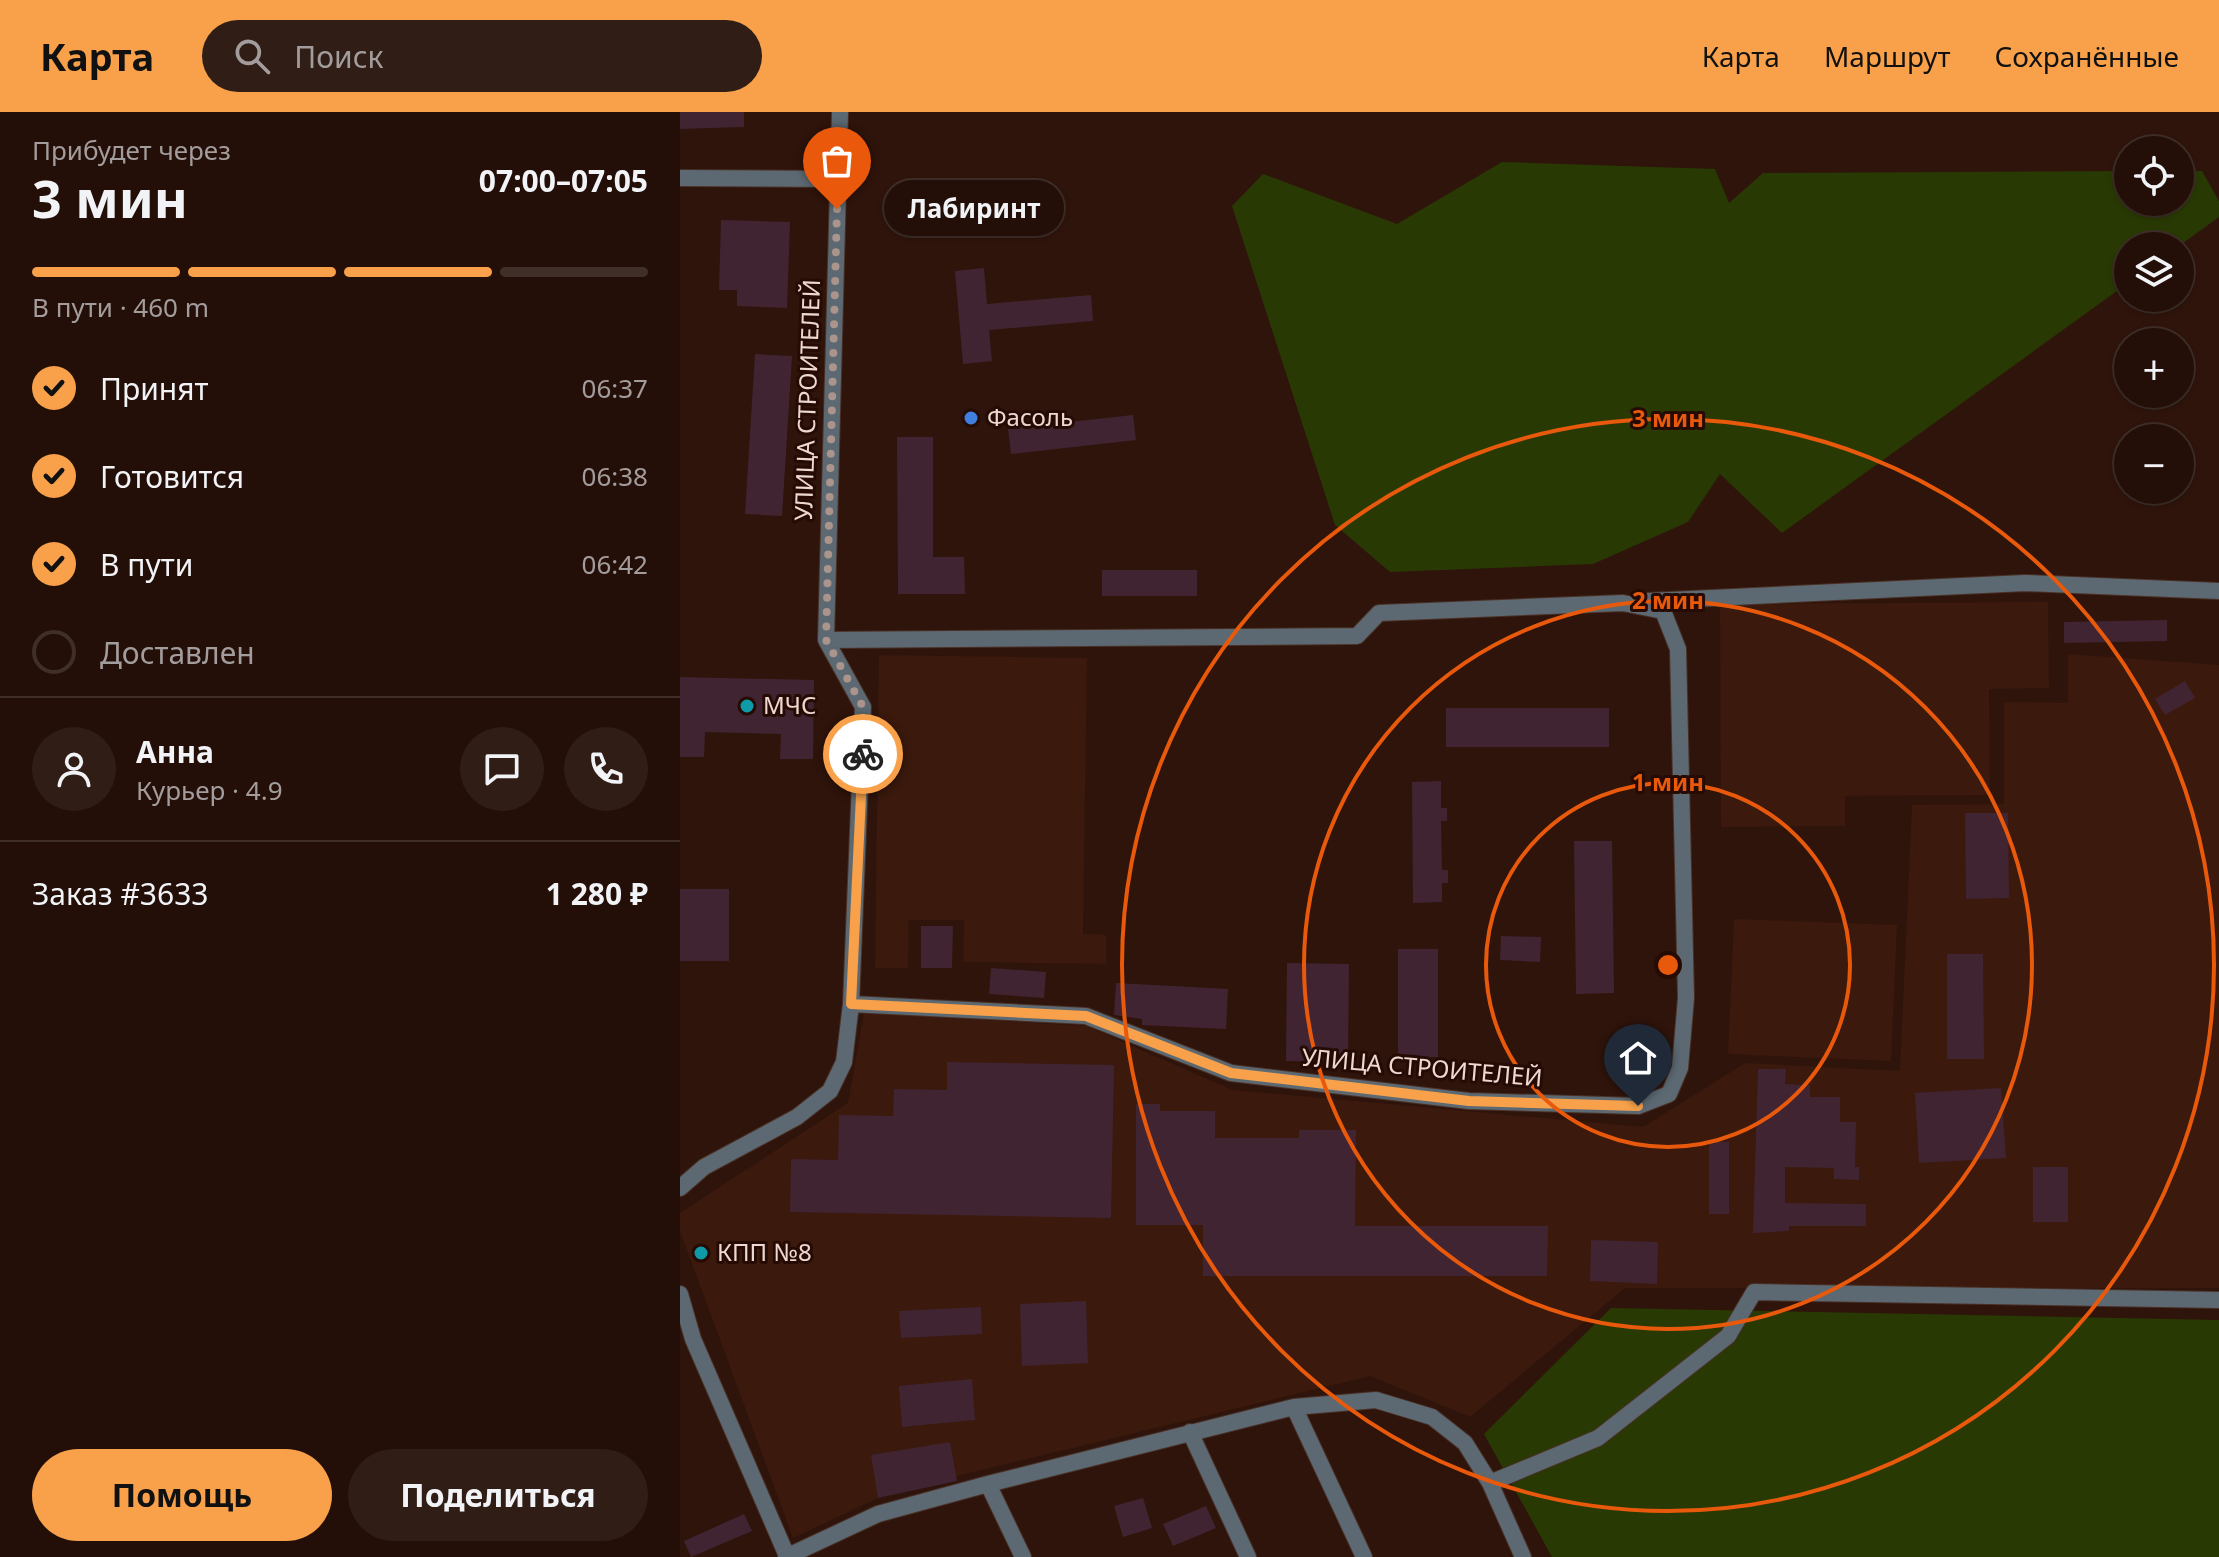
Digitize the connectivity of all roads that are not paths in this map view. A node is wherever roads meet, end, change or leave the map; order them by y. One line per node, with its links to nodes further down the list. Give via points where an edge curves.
1 (840, 112): 3 (street, УЛИЦА СТРОИТЕЛЕЙ)
2 (680, 178): 3 (street)
3 (838, 179): 6 (street, УЛИЦА СТРОИТЕЛЕЙ)
4 (2219, 591): 5 (street, via 2025,583)
5 (1623, 603): 6 (street, УЛИЦА СТРОИТЕЛЕЙ, via 1379,613 1357,636); 7 (street, УЛИЦА СТРОИТЕЛЕЙ, via 1663,611 1678,649 1686,998 1680,1068 1669,1094 1638,1106 1469,1101 1231,1073 1086,1016)
6 (826, 640): 7 (street, via 863,707)
7 (851, 1004): 8 (street, via 844,1062 830,1091 797,1117 704,1167)
8 (680, 1188)
9 (680, 1294): 16 (street, via 693,1339)
10 (2219, 1300): 13 (street, via 1754,1292 1728,1336 1598,1438)
11 (1294, 1407): 12 (street); 13 (street, via 1376,1400 1432,1417 1465,1443); 19 (street)
12 (1190, 1432): 14 (street); 18 (street)
13 (1490, 1483): 20 (street)
14 (988, 1484): 15 (street, via 878,1514); 17 (street)
15 (808, 1553): 16 (street)
16 (786, 1557)
17 (1023, 1557)
18 (1248, 1557)
19 (1364, 1557)
20 (1523, 1557)

